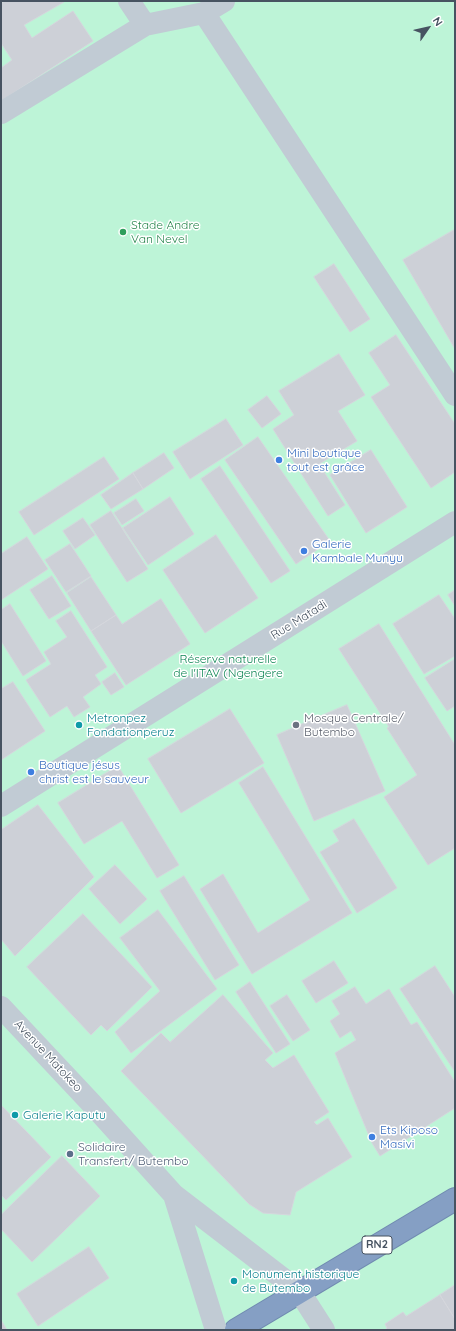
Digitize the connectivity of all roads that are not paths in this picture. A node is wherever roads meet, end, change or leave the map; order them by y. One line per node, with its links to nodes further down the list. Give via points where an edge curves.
1 (129, 1): 4 (street)
2 (224, 1): 3 (street)
3 (204, 13): 4 (street); 6 (street)
4 (146, 26): 5 (street)
5 (1, 113)
6 (455, 395)
7 (455, 522): 8 (street, Rue Matadi)
8 (1, 806)
9 (1, 1007): 10 (street, Avenue Matokeo)
10 (174, 1195): 12 (street); 13 (street)
11 (455, 1199): 12 (highway, RN2)
12 (299, 1291): 14 (highway, RN2); 15 (street)
13 (216, 1330)
14 (236, 1330)
15 (324, 1330)

